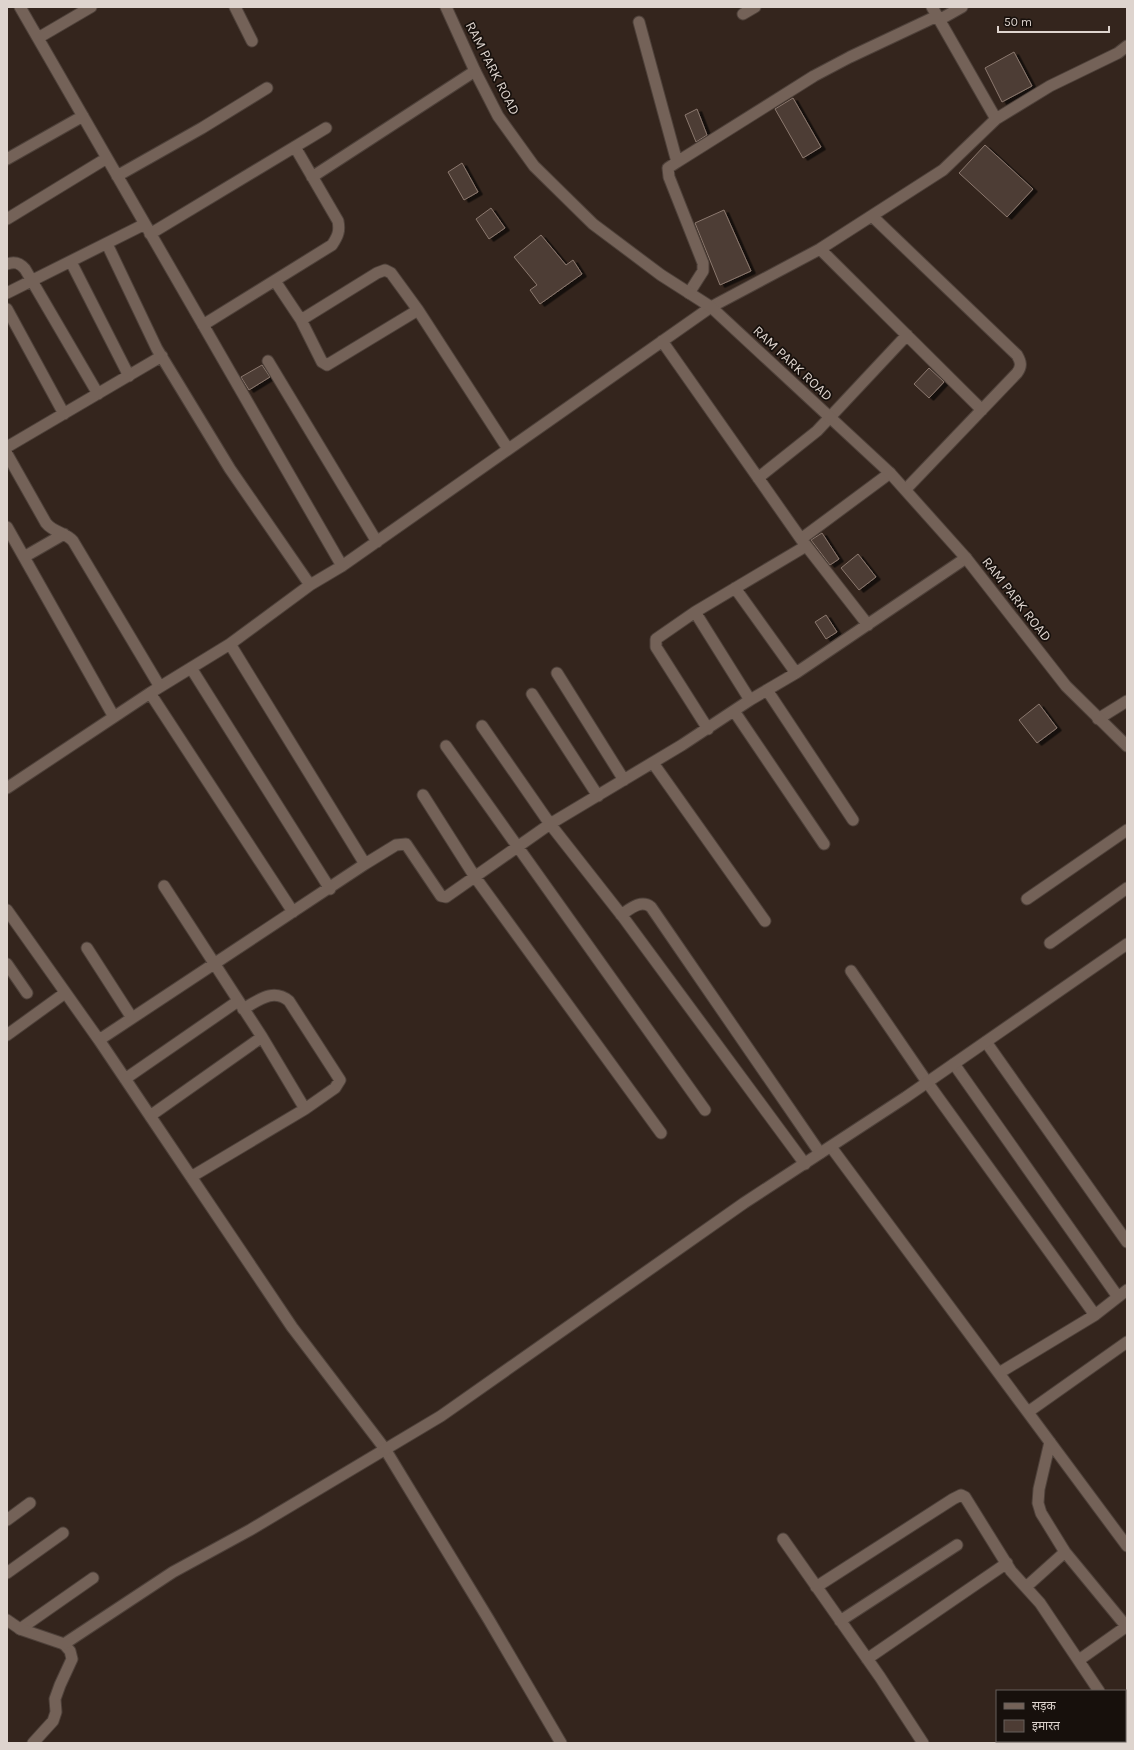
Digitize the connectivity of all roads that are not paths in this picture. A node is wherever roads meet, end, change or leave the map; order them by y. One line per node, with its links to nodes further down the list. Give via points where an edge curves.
1 (20, 7): 10 (street)
2 (91, 7): 10 (street)
3 (235, 7): 11 (street)
4 (446, 7): 13 (street, RAM PARK ROAD)
5 (755, 7): 7 (street)
6 (962, 7): 8 (street)
7 (743, 14)
8 (936, 14): 16 (street); 21 (street, via 814,76)
9 (639, 22): 21 (street)
10 (38, 38): 15 (street)
11 (252, 41)
12 (1126, 48): 16 (street, via 1050,86)
13 (475, 71): 23 (street); 34 (street, RAM PARK ROAD, via 498,116 534,166 592,224)
14 (267, 88): 22 (street)
15 (83, 116): 19 (street); 20 (street)
16 (996, 119): 24 (street, via 943,170)
17 (326, 128): 18 (street)
18 (295, 147): 23 (street); 26 (street)
19 (107, 158): 22 (street); 25 (street)
20 (7, 159)
21 (677, 162): 34 (street, via 668,168 669,177 703,263 703,271)
22 (117, 176): 26 (street)
23 (312, 177): 32 (street, via 338,221 338,236 332,245)
24 (872, 216): 28 (street); 46 (street, via 1020,361 1021,368)
25 (7, 219)
26 (148, 229): 27 (street); 39 (street)
27 (107, 244): 29 (street); 42 (street)
28 (820, 249): 35 (street); 40 (street)
29 (71, 262): 31 (street); 44 (street)
30 (7, 264): 31 (street, via 20,263)
31 (33, 281): 33 (street); 45 (street)
32 (275, 281): 38 (street); 39 (street)
33 (7, 293)
34 (689, 293): 35 (street, RAM PARK ROAD)
35 (711, 307): 41 (street); 48 (street, RAM PARK ROAD)
36 (7, 309): 47 (street)
37 (418, 310): 38 (street, via 397,279 385,270); 38 (street, via 327,365 322,362); 50 (street)
38 (301, 320)
39 (203, 325): 61 (street)
40 (907, 335): 46 (street); 48 (street)
41 (662, 341): 50 (street); 53 (street)
42 (162, 356): 44 (street); 62 (street, via 230,469)
43 (268, 361): 57 (street)
44 (129, 376): 45 (street)
45 (98, 394): 47 (street)
46 (982, 410): 54 (street)
47 (64, 414): 49 (street)
48 (829, 416): 52 (street, RAM PARK ROAD); 53 (street, via 817,431)
49 (7, 447)
50 (508, 450): 57 (street)
51 (7, 454): 56 (street, via 46,524 56,532)
52 (890, 473): 54 (street, RAM PARK ROAD); 58 (street)
53 (758, 478): 58 (street)
54 (906, 489): 60 (street, RAM PARK ROAD)
55 (7, 527): 59 (street)
56 (64, 534): 59 (street); 70 (street, via 73,541)
57 (377, 542): 61 (street)
58 (803, 542): 63 (street); 65 (street)
59 (24, 557): 76 (street)
60 (966, 558): 65 (street); 77 (street, RAM PARK ROAD, via 1066,686)
61 (342, 566): 62 (street)
62 (310, 585): 66 (street)
63 (735, 588): 64 (street); 69 (street)
64 (695, 612): 73 (street); 79 (street, via 659,636 655,642)
65 (868, 625): 69 (street)
66 (230, 644): 67 (street); 92 (street)
67 (191, 668): 70 (street); 96 (street)
68 (557, 673): 83 (street)
69 (796, 673): 71 (street)
70 (155, 690): 76 (street); 99 (street)
71 (767, 690): 73 (street); 87 (street)
72 (532, 694): 86 (street)
73 (750, 700): 75 (street)
74 (1127, 701): 77 (street)
75 (734, 711): 79 (street); 90 (street)
76 (114, 717): 84 (street)
77 (1098, 719): 81 (street, RAM PARK ROAD)
78 (482, 726): 88 (street)
79 (708, 729): 82 (street)
80 (446, 746): 91 (street)
81 (1127, 746)
82 (653, 763): 83 (street); 101 (street)
83 (624, 780): 86 (street)
84 (7, 788)
85 (423, 795): 93 (street)
86 (598, 796): 88 (street)
87 (853, 820)
88 (550, 824): 91 (street); 100 (street)
89 (1127, 830): 97 (street)
90 (824, 844)
91 (518, 847): 93 (street); 120 (street)
92 (365, 864): 93 (street, via 401,843 406,844 441,896 446,897); 96 (street)
93 (475, 877): 122 (street)
94 (164, 886): 105 (street)
95 (1127, 888): 102 (street)
96 (330, 889): 99 (street)
97 (1027, 899)
98 (7, 910): 109 (street)
99 (293, 912): 105 (street)
100 (621, 915): 124 (street, via 644,903 651,907); 125 (street)
101 (765, 921)
102 (1050, 943)
103 (1127, 944): 115 (street)
104 (86, 948): 111 (street)
105 (214, 963): 110 (street); 111 (street)
106 (7, 964): 108 (street)
107 (850, 971): 118 (street)
108 (27, 993)
109 (65, 993): 112 (street); 114 (street)
110 (240, 1005): 113 (street); 117 (street); 119 (street, via 269,995 284,996 339,1076 340,1080 335,1088)
111 (132, 1018): 114 (street)
112 (7, 1035)
113 (262, 1037): 119 (street); 121 (street)
114 (99, 1040): 117 (street)
115 (986, 1042): 116 (street); 127 (street)
116 (954, 1064): 118 (street); 129 (street)
117 (125, 1079): 121 (street)
118 (927, 1082): 123 (street); 130 (street)
119 (305, 1109): 126 (street)
120 (705, 1110)
121 (150, 1116): 126 (street)
122 (661, 1132)
123 (831, 1147): 124 (street); 132 (street)
124 (820, 1153): 125 (street)
125 (804, 1164): 135 (street, via 600,1303 441,1416)
126 (191, 1177): 135 (street, via 292,1327)
127 (1127, 1242)
128 (1127, 1290): 129 (street)
129 (1118, 1297): 130 (street)
130 (1095, 1315): 132 (street)
131 (1127, 1342): 133 (street)
132 (999, 1373): 133 (street)
133 (1028, 1412): 134 (street)
134 (1050, 1442): 141 (street); 142 (street, via 1038,1503)
135 (385, 1450): 152 (street, via 250,1530 173,1572); 157 (street, via 490,1620)
136 (30, 1504): 137 (street)
137 (7, 1520)
138 (63, 1533): 144 (street)
139 (783, 1539): 146 (street)
140 (957, 1545): 149 (street)
141 (1127, 1546)
142 (1065, 1552): 147 (street); 150 (street)
143 (1007, 1563): 146 (street, via 968,1500 961,1496); 147 (street); 153 (street)
144 (7, 1572)
145 (93, 1578): 151 (street)
146 (816, 1587): 149 (street)
147 (1026, 1587): 154 (street, via 1040,1603)
148 (7, 1620): 151 (street)
149 (840, 1621): 153 (street)
150 (1127, 1626): 154 (street)
151 (20, 1629): 152 (street)
152 (64, 1644): 156 (street, via 72,1659 55,1698 56,1712 53,1721)
153 (867, 1659): 158 (street)
154 (1078, 1660): 155 (street)
155 (1098, 1690)
156 (33, 1743)
157 (561, 1743)
158 (923, 1743)

